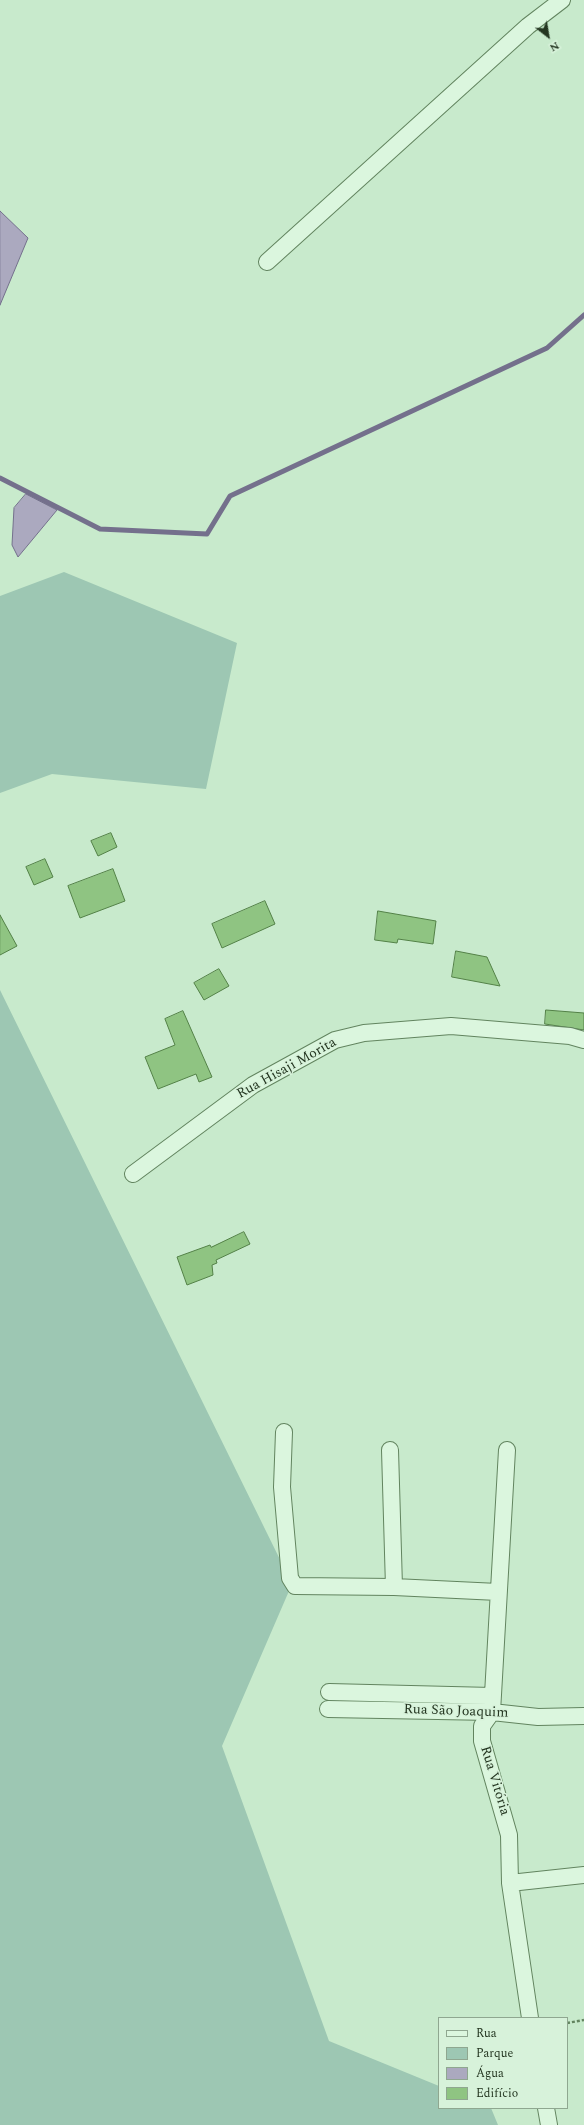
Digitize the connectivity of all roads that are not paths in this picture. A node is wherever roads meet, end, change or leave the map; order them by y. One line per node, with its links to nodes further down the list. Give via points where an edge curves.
1 (562, 0): 2 (street, via 528,26)
2 (267, 262)
3 (584, 1040): 4 (street, Rua Hisaji Morita, via 570,1036 451,1026 364,1033 335,1040 253,1085)
4 (133, 1174)
5 (284, 1432): 8 (street, via 282,1487 291,1582 302,1588)
6 (390, 1450): 8 (street)
7 (507, 1450): 9 (street)
8 (394, 1587): 9 (street)
9 (498, 1592): 11 (street)
10 (329, 1692): 11 (street)
11 (492, 1696): 13 (street)
12 (328, 1709): 13 (street, Rua São Joaquim)
13 (492, 1712): 14 (street, Rua São Joaquim, via 538,1717); 16 (street, Rua Vitória, via 482,1726 482,1741 510,1835)
14 (584, 1716)
15 (584, 1875): 16 (street)
16 (510, 1883): 17 (street, Rua Vitória)
17 (530, 2017)
18 (546, 2109): 19 (street)
19 (549, 2125)

